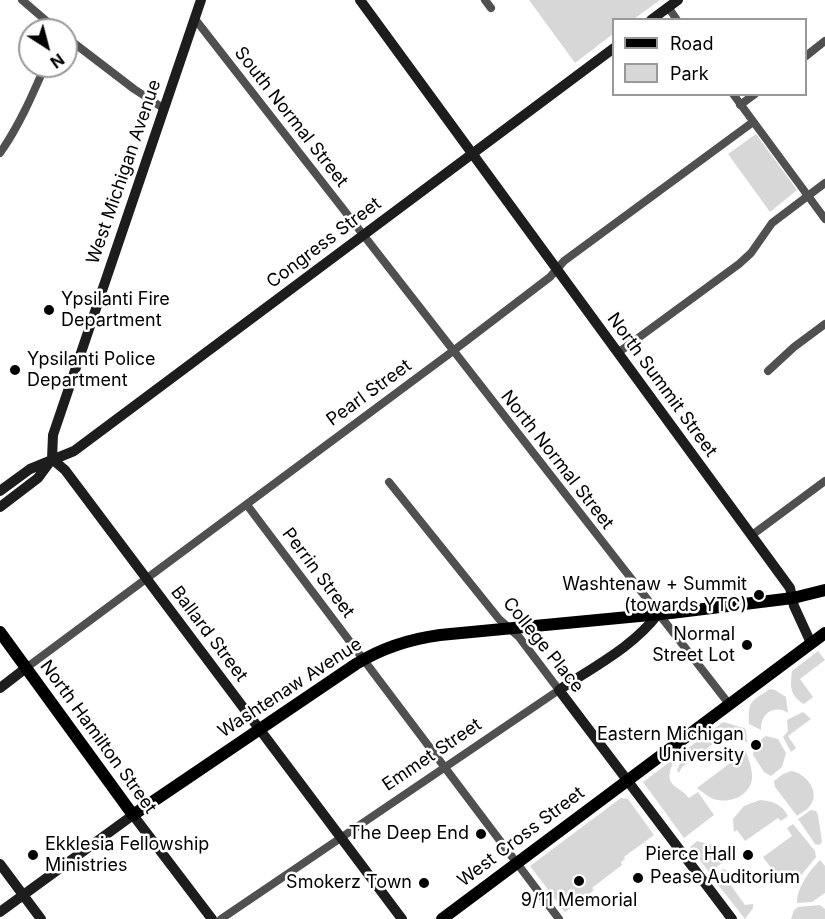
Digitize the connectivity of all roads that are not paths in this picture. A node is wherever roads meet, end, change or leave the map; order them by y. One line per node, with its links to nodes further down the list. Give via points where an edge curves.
1 (22, 0): 8 (street)
2 (201, 0): 11 (street, West Michigan Avenue)
3 (360, 0): 23 (street, North Summit Street)
4 (485, 0): 6 (street)
5 (678, 0): 7 (street)
6 (491, 8)
7 (668, 8): 9 (street); 10 (street)
8 (43, 18)
9 (654, 18)
10 (676, 18)
11 (195, 19): 20 (street, West Michigan Avenue); 27 (street, South Normal Street)
12 (825, 41): 15 (street)
13 (78, 47): 20 (street)
14 (612, 50): 23 (street, Congress Street)
15 (807, 55)
16 (39, 78): 22 (street)
17 (734, 96): 19 (street)
18 (751, 96): 19 (street)
19 (740, 105): 21 (street)
20 (163, 108): 33 (street, West Michigan Avenue, via 53,435)
21 (753, 122): 25 (street); 28 (street, Pearl Street)
22 (0, 153)
23 (473, 154): 27 (street, Congress Street); 28 (street, North Summit Street)
24 (825, 183): 25 (street)
25 (808, 196): 26 (street); 31 (street, via 772,223 739,264)
26 (825, 219)
27 (363, 234): 30 (street, North Normal Street); 33 (street, Congress Street, via 74,451)
28 (557, 270): 30 (street, Pearl Street); 31 (street, North Summit Street)
29 (825, 324): 32 (street)
30 (453, 351): 37 (street, Pearl Street); 43 (street, North Normal Street)
31 (619, 352): 39 (street, North Summit Street)
32 (768, 371)
33 (52, 459): 36 (street, via 30,469); 38 (street, via 38,478); 40 (street, Ballard Street, via 65,470)
34 (825, 481): 39 (street)
35 (389, 482): 44 (street, College Place, via 499,619)
36 (0, 491)
37 (247, 505): 40 (street, Pearl Street); 48 (street, Perrin Street)
38 (0, 507)
39 (752, 535): 42 (street, North Summit Street)
40 (147, 578): 49 (street, Pearl Street); 53 (street, Ballard Street)
41 (825, 590): 42 (main road, Washtenaw Avenue)
42 (793, 598): 43 (main road, Washtenaw Avenue); 47 (street, North Summit Street)
43 (658, 614): 44 (main road, Washtenaw Avenue); 51 (street, Emmet Street, via 630,643); 52 (street, North Normal Street)
44 (511, 628): 48 (main road, Washtenaw Avenue, via 413,640); 51 (street, College Place)
45 (0, 632): 49 (main road, North Hamilton Street)
46 (825, 633): 47 (main road, West Cross Street)
47 (811, 643): 52 (main road, West Cross Street)
48 (364, 659): 53 (main road, Washtenaw Avenue); 54 (street, Perrin Street)
49 (26, 668): 50 (street, Pearl Street); 56 (main road, North Hamilton Street)
50 (0, 688)
51 (559, 690): 54 (street, Emmet Street); 55 (street, College Place)
52 (729, 704): 55 (main road, West Cross Street)
53 (260, 729): 56 (main road, Washtenaw Avenue); 57 (street, Ballard Street)
54 (443, 767): 57 (street, Emmet Street); 58 (street, Perrin Street)
55 (627, 780): 58 (main road, West Cross Street); 68 (street, College Place)
56 (133, 815): 60 (street, Washtenaw Avenue); 63 (street, North Hamilton Street)
57 (341, 837): 64 (street, Emmet Street); 65 (street, Ballard Street)
58 (516, 863): 66 (main road, West Cross Street); 67 (street, Perrin Street)
59 (0, 864): 60 (street)
60 (23, 895): 61 (street, Washtenaw Avenue); 62 (street)
61 (0, 912)
62 (41, 919)
63 (212, 919)
64 (221, 919)
65 (402, 919)
66 (441, 919)
67 (559, 919)
68 (732, 919)

